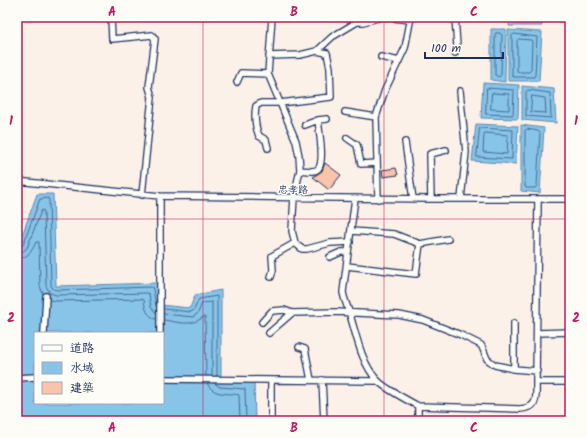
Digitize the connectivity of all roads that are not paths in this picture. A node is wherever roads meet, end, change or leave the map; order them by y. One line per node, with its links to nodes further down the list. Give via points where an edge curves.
1 (111, 17): 29 (street, via 112,39 152,35 155,39)
2 (272, 17): 10 (street)
3 (382, 17): 7 (street, via 363,22)
4 (385, 17): 6 (street)
5 (455, 17): 9 (street)
6 (411, 18): 12 (street, via 405,48)
7 (356, 19): 8 (street)
8 (317, 51): 10 (street, via 300,55); 16 (street, via 327,53 331,97)
9 (455, 52)
10 (269, 56): 13 (street)
11 (382, 56): 12 (street)
12 (399, 61): 18 (street)
13 (268, 74): 14 (street, via 240,73); 16 (street)
14 (238, 82)
15 (460, 90): 36 (street, via 466,152)
16 (280, 103): 24 (street, via 261,103 256,106 254,112 258,136 266,140); 27 (street, via 296,141)
17 (345, 112): 18 (street)
18 (376, 117): 26 (street)
19 (327, 119): 20 (street)
20 (318, 120): 21 (street); 27 (street, via 322,163 313,171)
21 (305, 125)
22 (347, 138): 26 (street, via 357,145 361,164)
23 (405, 142): 34 (street)
24 (268, 148)
25 (446, 150): 35 (street, via 430,154)
26 (377, 163): 33 (street)
27 (300, 170): 31 (street)
28 (17, 182): 29 (street, 忠孝路)
29 (142, 194): 30 (street, 忠孝路)
30 (160, 196): 31 (street, 忠孝路); 54 (street)
31 (294, 198): 32 (street, 忠孝路); 42 (street, via 292,231)
32 (355, 198): 33 (street, 忠孝路); 39 (street)
33 (378, 199): 34 (street, 忠孝路)
34 (413, 199): 35 (street, 忠孝路)
35 (431, 199): 36 (street, 忠孝路)
36 (461, 199): 37 (street, 忠孝路)
37 (538, 199): 38 (street, 忠孝路); 57 (street)
38 (570, 199)
39 (351, 231): 41 (street); 43 (street, via 394,234)
40 (448, 239): 43 (street)
41 (350, 242): 42 (street, via 330,243 307,249 302,249); 44 (street)
42 (295, 243): 47 (street, via 272,256)
43 (420, 244): 46 (street, via 416,274)
44 (348, 252): 45 (street); 46 (street)
45 (330, 257)
46 (347, 266): 50 (street, via 343,292)
47 (271, 277)
48 (46, 296): 53 (street)
49 (292, 313): 50 (street); 51 (street, via 284,310 272,311); 56 (street)
50 (350, 313): 59 (street, via 399,315 423,320 477,343 483,349 487,360); 67 (street, via 362,355)
51 (262, 322)
52 (514, 323): 59 (street)
53 (44, 332)
54 (160, 332)
55 (570, 332): 57 (street)
56 (268, 333)
57 (537, 333): 60 (street)
58 (299, 348): 65 (street, via 305,349)
59 (514, 369): 60 (street)
60 (537, 371): 68 (street)
61 (34, 377): 62 (street)
62 (17, 378)
63 (164, 379): 64 (street)
64 (271, 380): 65 (street); 71 (street)
65 (311, 380): 66 (street)
66 (322, 380): 67 (street); 72 (street)
67 (377, 381): 70 (street)
68 (536, 382): 69 (street); 70 (street, via 536,398 529,408)
69 (570, 382)
70 (418, 406): 73 (street)
71 (271, 421)
72 (324, 421)
73 (418, 421)

